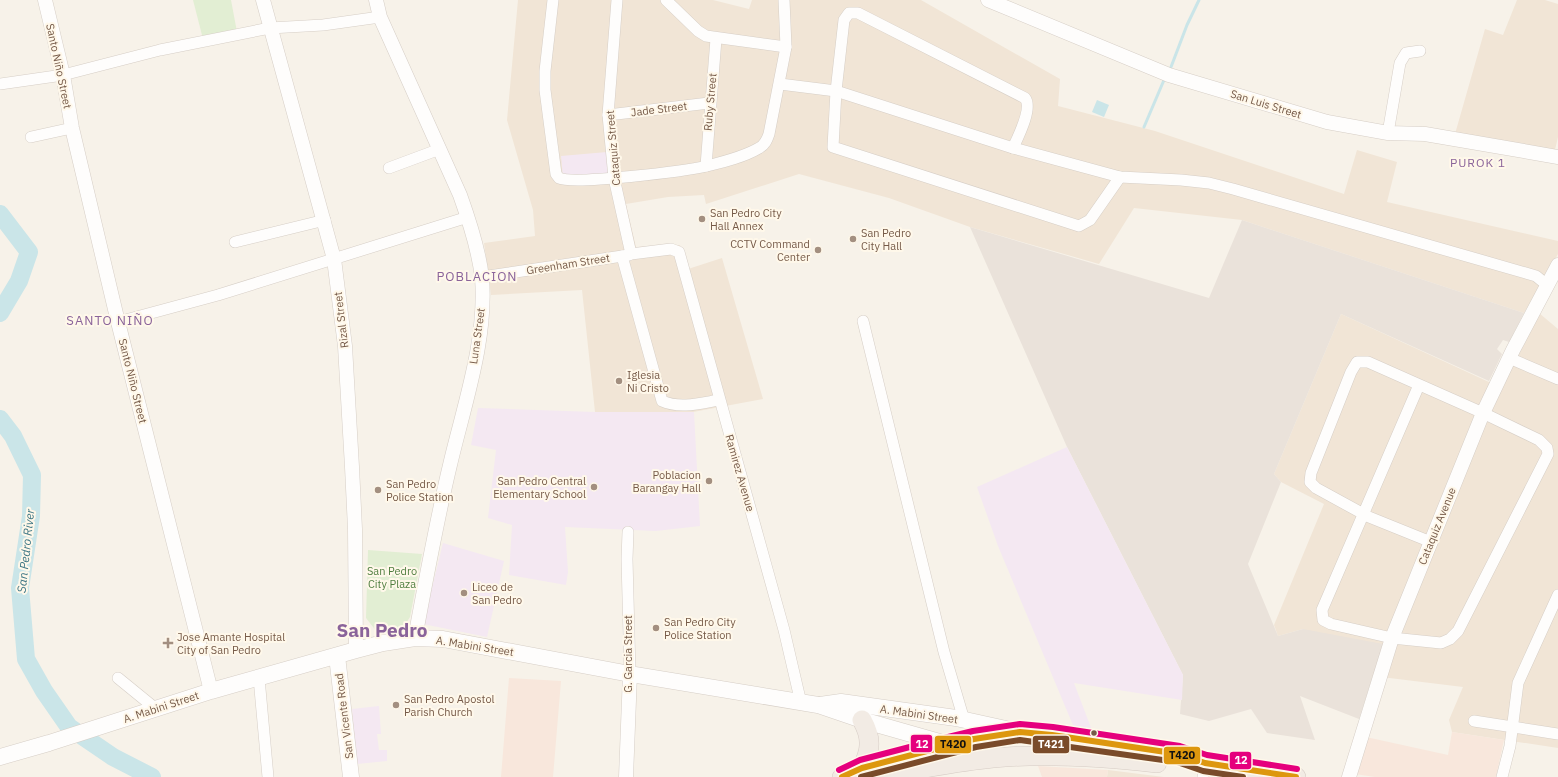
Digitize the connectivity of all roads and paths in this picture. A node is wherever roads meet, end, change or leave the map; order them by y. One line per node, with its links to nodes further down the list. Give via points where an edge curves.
1 (45, 0): 14 (street, Santo Niño Street)
2 (263, 0): 10 (street, Rizal Street)
3 (376, 0): 9 (street, Luna Street)
4 (553, 0): 29 (street, via 545,90 556,174 568,181)
5 (617, 0): 19 (street, Cataquiz Street)
6 (666, 0): 11 (street, via 698,31)
7 (784, 0): 12 (street)
8 (988, 0): 21 (street, San Luis Street, via 1169,75 1327,122)
9 (380, 17): 10 (street, via 323,25); 24 (street, Luna Street)
10 (270, 28): 14 (street, via 160,50); 31 (street, Rizal Street)
11 (716, 38): 12 (street); 18 (street, Ruby Street)
12 (786, 48): 16 (street)
13 (1420, 51): 21 (street, via 1406,53 1400,63)
14 (63, 76): 15 (street); 20 (street, Santo Niño Street)
15 (0, 84)
16 (780, 84): 17 (street); 26 (street, via 765,144 755,151)
17 (836, 91): 23 (street); 23 (street, via 844,20 849,13 858,13 1025,98 1027,110); 28 (street, via 833,147 1073,225 1083,225 1090,220)
18 (709, 103): 19 (street, Jade Street); 26 (street, Ruby Street)
19 (608, 115): 29 (street, Cataquiz Street)
20 (72, 128): 22 (street); 39 (street, Santo Niño Street)
21 (1388, 133): 25 (street, San Luis Street, via 1425,134)
22 (30, 137)
23 (1013, 148): 28 (street)
24 (440, 149): 27 (street); 30 (street, Luna Street)
25 (1558, 157)
26 (706, 166): 29 (street)
27 (389, 168)
28 (1120, 177): 37 (street, via 1181,180 1233,189 1536,276)
29 (614, 178): 33 (street, Cataquiz Street)
30 (468, 217): 34 (street); 36 (street, Luna Street)
31 (325, 220): 32 (street); 34 (street, Rizal Street)
32 (235, 242)
33 (627, 255): 36 (street, Greenham Street); 43 (street, Ramirez Avenue, via 671,249 679,252); 43 (street, Cataquiz Street, via 662,401 670,405 694,405)
34 (334, 259): 39 (street, via 218,295); 51 (street, Rizal Street, via 345,353 355,529)
35 (1558, 265): 37 (street, Cataquiz Avenue)
36 (482, 277): 49 (street, Luna Street, via 482,313 477,351 436,526)
37 (1547, 285): 40 (street, Cataquiz Avenue)
38 (863, 321): 61 (street, via 944,652)
39 (118, 322): 56 (street, Santo Niño Street)
40 (1509, 358): 41 (street); 44 (street, Cataquiz Avenue)
41 (1558, 378)
42 (1419, 385): 44 (street); 45 (street); 45 (street, via 1368,362 1357,362 1351,372 1311,473 1310,482 1316,488)
43 (719, 400): 57 (street, Ramirez Avenue, via 784,630)
44 (1483, 413): 47 (street, Cataquiz Avenue); 50 (street, via 1539,440 1547,448 1546,460 1455,635 1441,643)
45 (1363, 514): 47 (street); 50 (street, via 1322,615 1323,620)
46 (628, 532): 53 (street, G. Garcia Street)
47 (1431, 542): 50 (street, Cataquiz Avenue)
48 (1558, 595): 63 (street, via 1518,683)
49 (416, 638): 51 (main road, A. Mabini Street); 53 (main road, A. Mabini Street, via 443,639)
50 (1392, 638): 76 (street, Cataquiz Avenue)
51 (356, 650): 52 (main road, A. Mabini Street)
52 (337, 656): 55 (main road, A. Mabini Street); 72 (main road, San Vicente Road)
53 (630, 674): 57 (main road, A. Mabini Street); 73 (street, G. Garcia Street)
54 (118, 678): 59 (street)
55 (259, 678): 56 (main road, A. Mabini Street); 71 (street)
56 (212, 691): 59 (main road, A. Mabini Street)
57 (801, 702): 58 (main road, A. Mabini Street)
58 (818, 705): 60 (main road, A. Mabini Street); 61 (main road, A. Mabini Street, via 841,702)
59 (156, 709): 67 (main road, A. Mabini Street)
60 (862, 720): 66 (main road, A. Mabini Street); 70 (highway, via 870,743)
61 (964, 720): 64 (main road, A. Mabini Street)
62 (1474, 721): 63 (street)
63 (1512, 727): 65 (street); 77 (street)
64 (1020, 732): 66 (highway); 69 (highway, via 1052,734 1179,754)
65 (1558, 734)
66 (950, 745): 68 (main road, A. Mabini Street); 70 (highway)
67 (0, 757)
68 (994, 758): 69 (highway, via 1067,756 1177,765); 70 (highway)
69 (1204, 770): 75 (highway)
70 (869, 772): 74 (highway)
71 (268, 777)
72 (352, 777)
73 (626, 777)
74 (842, 777)
75 (1296, 777)
76 (1350, 777)
77 (1502, 777)

